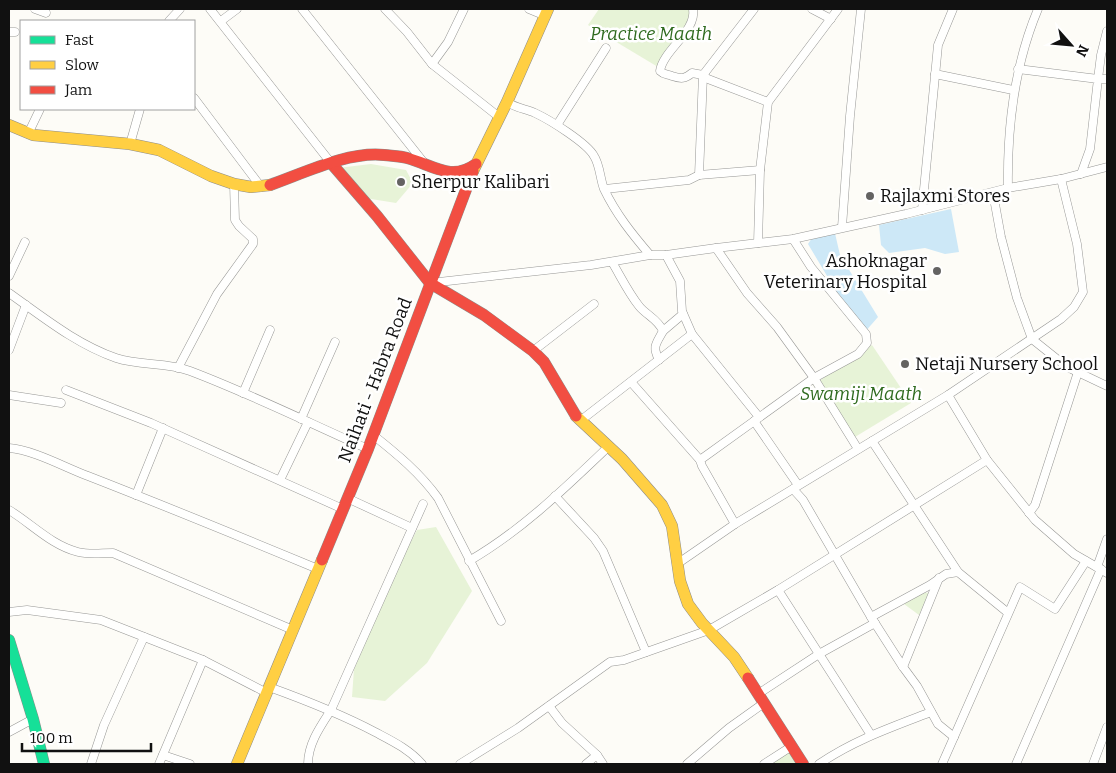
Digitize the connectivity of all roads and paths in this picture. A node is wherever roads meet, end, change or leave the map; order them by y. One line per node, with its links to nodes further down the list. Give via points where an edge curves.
1 (35, 9): 17 (street)
2 (180, 9): 19 (street)
3 (210, 9): 20 (street)
4 (237, 9): 20 (street)
5 (302, 9): 42 (street)
6 (385, 9): 23 (street)
7 (464, 9): 23 (street, via 448,42)
8 (529, 9): 16 (street)
9 (693, 9): 26 (street, via 694,18 660,71 680,79 692,73)
10 (754, 9): 26 (street)
11 (812, 9): 18 (street)
12 (838, 9): 18 (street)
13 (861, 9): 54 (street)
14 (953, 9): 25 (street, via 938,45)
15 (1038, 9): 24 (street)
16 (547, 12): 31 (main road, Naihati - Habra Road)
17 (46, 13)
18 (830, 19): 32 (street)
19 (170, 20)
20 (221, 21): 40 (street)
21 (1107, 31): 27 (street)
22 (606, 48): 37 (street)
23 (432, 64): 35 (street)
24 (1018, 69): 27 (street); 29 (street)
25 (935, 74): 29 (street); 53 (street)
26 (703, 75): 32 (street); 46 (street)
27 (1098, 79): 28 (street); 45 (street, via 1090,149)
28 (1107, 79)
29 (1013, 90): 50 (street, via 1007,148)
30 (195, 99): 49 (street)
31 (507, 102): 35 (main road, Naihati - Habra Road); 37 (street)
32 (768, 102): 44 (street)
33 (40, 110): 38 (street)
34 (140, 110): 39 (street)
35 (499, 118): 41 (main road, Naihati - Habra Road)
36 (9, 125): 38 (main road)
37 (557, 126): 51 (street, via 594,155)
38 (28, 134): 39 (main road)
39 (130, 144): 48 (main road, via 159,150)
40 (331, 163): 42 (main road, via 372,154 407,158); 49 (main road); 63 (main road)
41 (476, 164): 42 (main road, via 454,173); 63 (main road, Naihati - Habra Road)
42 (426, 165)
43 (1107, 167): 45 (street)
44 (760, 170): 46 (street); 57 (street)
45 (1081, 174): 47 (street)
46 (699, 175): 51 (street, via 689,180)
47 (1061, 179): 50 (street); 71 (street, via 1077,244 1083,292 1061,319)
48 (234, 184): 49 (main road); 76 (street, via 235,220 253,239 253,244 217,294)
49 (261, 187)
50 (1008, 188): 52 (street)
51 (605, 189): 59 (street, via 624,225)
52 (993, 193): 53 (street); 71 (street, via 1017,298)
53 (922, 210): 54 (street)
54 (842, 227): 55 (street)
55 (793, 239): 57 (street); 78 (street, via 811,267 866,334 867,343 858,354)
56 (25, 242): 62 (street)
57 (758, 243): 58 (street)
58 (716, 248): 60 (street); 78 (street)
59 (650, 255): 60 (street); 61 (street)
60 (666, 255): 67 (street, via 680,281)
61 (612, 262): 63 (street); 69 (street, via 640,308)
62 (9, 276)
63 (430, 282): 74 (main road, via 484,315); 90 (main road, Naihati - Habra Road)
64 (9, 293): 66 (street)
65 (594, 304): 74 (street)
66 (26, 305): 73 (street); 76 (street, via 69,336 97,350 118,358)
67 (684, 314): 69 (street); 70 (street)
68 (270, 330): 82 (street)
69 (663, 331): 75 (street, via 655,346)
70 (692, 334): 75 (street); 86 (street)
71 (1032, 339): 77 (street); 84 (street)
72 (335, 342): 87 (street)
73 (9, 350)
74 (533, 351): 88 (main road, via 544,362)
75 (659, 360): 79 (street)
76 (178, 368): 82 (street)
77 (1078, 372): 80 (street); 106 (street, via 1035,505)
78 (814, 378): 86 (street); 95 (street)
79 (631, 382): 88 (street); 96 (street)
80 (1107, 386)
81 (66, 390): 89 (street)
82 (243, 393): 87 (street)
83 (9, 395): 85 (street)
84 (948, 395): 91 (street); 97 (street)
85 (61, 403)
86 (756, 419): 96 (street); 99 (street)
87 (304, 421): 94 (street); 98 (street)
88 (580, 421): 93 (main road)
89 (163, 428): 98 (street); 100 (street)
90 (374, 435): 94 (main road, Naihati - Habra Road); 111 (street, via 429,486)
91 (872, 441): 95 (street); 104 (street)
92 (9, 448): 100 (street)
93 (608, 448): 101 (street); 113 (main road, via 622,459 662,505 672,526)
94 (368, 449): 102 (main road, Naihati - Habra Road)
95 (858, 450): 99 (street)
96 (700, 460): 107 (street)
97 (987, 460): 104 (street); 106 (street)
98 (280, 480): 102 (street)
99 (796, 487): 107 (street); 110 (street)
100 (136, 495): 114 (street)
101 (555, 496): 111 (street, via 489,550); 127 (street, via 603,551)
102 (345, 503): 108 (street); 114 (main road, Naihati - Habra Road)
103 (423, 504): 108 (street)
104 (913, 506): 110 (street); 116 (street)
105 (9, 510): 123 (street, via 65,547 88,553 113,552)
106 (1029, 513): 112 (street)
107 (734, 524): 113 (street)
108 (412, 528): 134 (street)
109 (1107, 538): 115 (street)
110 (835, 554): 118 (street); 121 (street)
111 (469, 561): 122 (street)
112 (1086, 561): 115 (street); 120 (street, via 1055,609 1020,587)
113 (677, 564): 124 (main road, via 688,604)
114 (318, 569): 123 (main road, Naihati - Habra Road)
115 (1102, 570): 160 (street)
116 (958, 572): 117 (street); 120 (street)
117 (939, 578): 121 (street); 130 (street)
118 (778, 590): 124 (street); 128 (street)
119 (9, 612): 125 (street, via 27,610 101,620)
120 (1007, 612): 141 (street)
121 (873, 620): 128 (street); 130 (street)
122 (501, 622)
123 (293, 630): 131 (main road, Naihati - Habra Road)
124 (710, 630): 127 (street); 132 (main road, via 734,657)
125 (144, 636): 129 (street); 146 (street, via 104,725)
126 (9, 643): 136 (main road)
127 (646, 652): 133 (street, via 610,662)
128 (819, 654): 132 (street); 139 (street)
129 (202, 660): 131 (street); 144 (street)
130 (903, 668): 135 (street)
131 (268, 690): 134 (street); 149 (main road, Naihati - Habra Road)
132 (761, 698): 142 (main road); 155 (street)
133 (550, 706): 143 (street, via 562,723); 152 (street)
134 (330, 710): 150 (street, via 312,741); 151 (street, via 398,744)
135 (932, 712): 139 (street); 141 (street, via 938,724)
136 (33, 720): 138 (street); 145 (main road)
137 (1107, 727): 140 (street)
138 (9, 732)
139 (871, 735): 158 (street)
140 (1105, 736): 161 (street)
141 (954, 737): 159 (street)
142 (792, 746): 156 (street); 157 (main road)
143 (597, 754): 153 (street); 154 (street)
144 (163, 755): 147 (street); 148 (street)
145 (44, 764)
146 (91, 764)
147 (159, 764)
148 (190, 764)
149 (237, 764)
150 (308, 764)
151 (422, 764)
152 (460, 764)
153 (586, 764)
154 (603, 764)
155 (687, 764)
156 (764, 764)
157 (803, 764)
158 (819, 764)
159 (942, 764)
160 (1016, 764)
161 (1093, 764)

